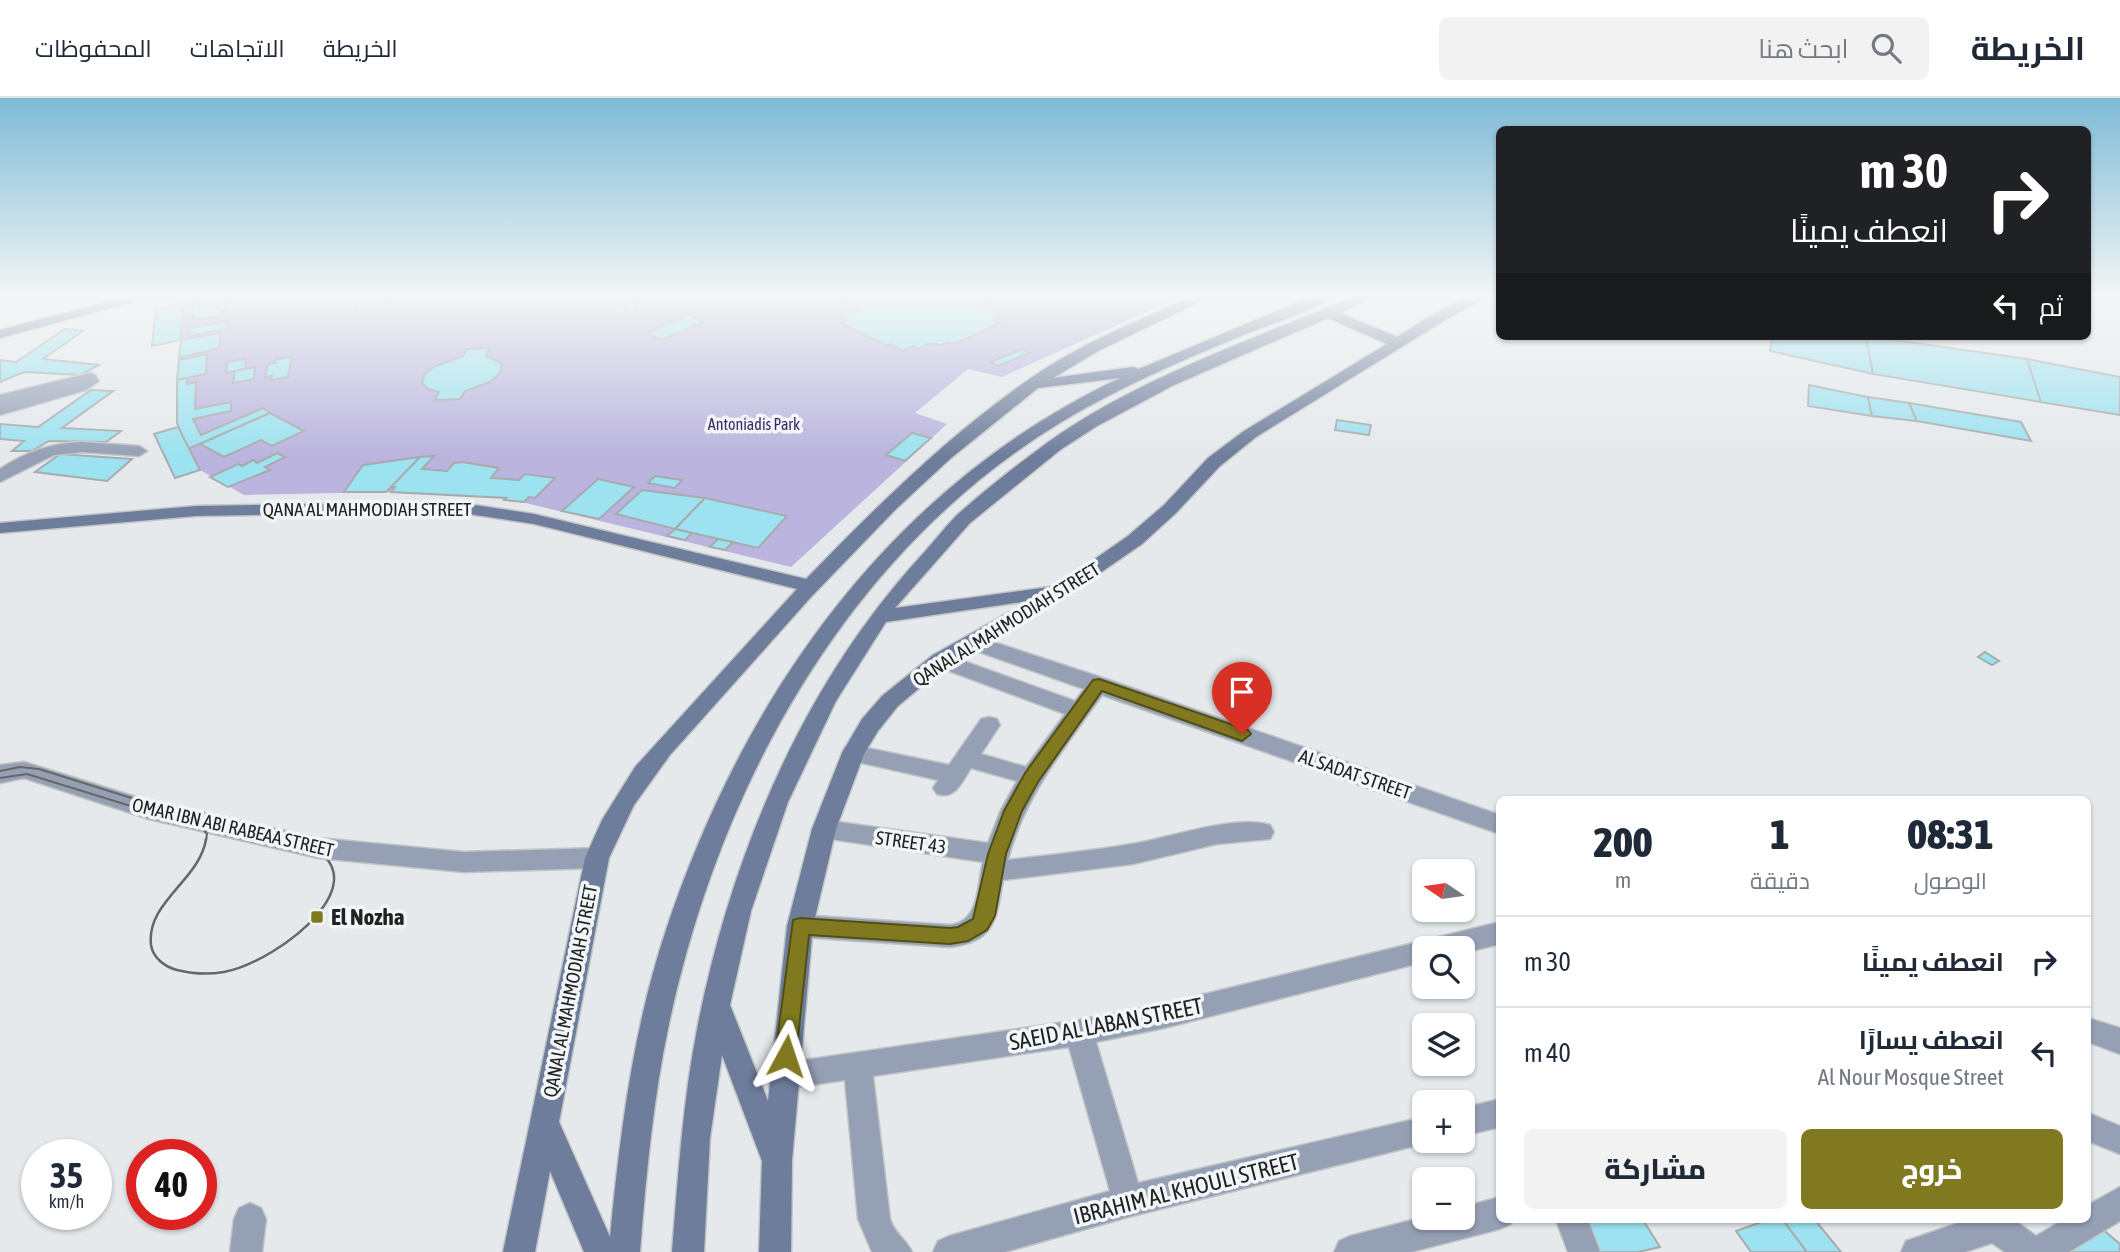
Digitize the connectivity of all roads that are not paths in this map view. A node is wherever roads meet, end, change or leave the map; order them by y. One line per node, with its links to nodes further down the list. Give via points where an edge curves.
1 (1092, 349): 6 (main road, QANAL AL MAHMODIAH STREET)
2 (1206, 349): 5 (main road)
3 (1236, 349): 14 (main road, via 1146,393 1054,446 969,514 918,566)
4 (1389, 349): 13 (main road, QANAL AL MAHMODIAH STREET, via 1231,447 1154,524)
5 (1149, 370): 6 (main road); 57 (main road, via 1025,439 938,505 856,590 779,699 710,840 672,957 655,1023 634,1149)
6 (1032, 385): 12 (main road, QANAL AL MAHMODIAH STREET, via 927,471)
7 (0, 400): 8 (street, via 77,379 91,381)
8 (0, 410)
9 (139, 451): 10 (street, via 48,449)
10 (0, 477)
11 (0, 528): 12 (main road, QANA AL MAHMODIAH STREET, via 196,511 456,507 534,519)
12 (810, 586): 27 (main road, QANAL AL MAHMODIAH STREET, via 644,769 619,807)
13 (1064, 589): 14 (main road); 15 (main road, QANAL AL MAHMODIAH STREET)
14 (879, 617): 33 (main road, via 823,702 782,788 745,889)
15 (972, 642): 16 (main road, QANAL AL MAHMODIAH STREET); 17 (street, AL SADAT STREET)
16 (940, 660): 18 (street); 20 (main road, QANAL AL MAHMODIAH STREET, via 890,701)
17 (1099, 684): 18 (street); 24 (street, AL SADAT STREET)
18 (1080, 711): 23 (street)
19 (989, 725): 22 (street)
20 (853, 752): 22 (street); 25 (main road, QANAL AL MAHMODIAH STREET)
21 (3, 770): 27 (street, OMAR IBN ABI RABEAA STREET, via 24,770 149,810 318,848 464,862)
22 (955, 774): 23 (street)
23 (1032, 777): 28 (street, via 1013,811)
24 (1496, 824)
25 (824, 830): 28 (street, STREET 43); 29 (main road, QANAL AL MAHMODIAH STREET)
26 (1262, 832): 28 (street, STREET 43, via 1217,835 1133,854)
27 (597, 858): 41 (main road, QANAL AL MAHMODIAH STREET)
28 (995, 863): 29 (street, via 985,916 972,931 950,936)
29 (800, 926): 38 (main road, QANAL AL MAHMODIAH STREET)
30 (1496, 934): 31 (street)
31 (1475, 939)
32 (1412, 954): 35 (street, SAEID AL LABAN STREET)
33 (716, 1005): 45 (main road); 58 (main road, via 697,1132)
34 (2091, 1031): 36 (street)
35 (1079, 1033): 37 (street, SAEID AL LABAN STREET); 46 (street)
36 (2120, 1041)
37 (858, 1066): 38 (street, SAEID AL LABAN STREET); 60 (street, via 874,1219 880,1238)
38 (784, 1076): 45 (main road, QANAL AL MAHMODIAH STREET)
39 (1496, 1114): 40 (street)
40 (1475, 1119)
41 (544, 1121): 55 (main road, QANAL AL MAHMODIAH STREET); 56 (main road)
42 (2091, 1128): 44 (street)
43 (1412, 1134): 46 (street, IBRAHIM AL KHOULI STREET)
44 (2120, 1140)
45 (777, 1160): 59 (main road, QANAL AL MAHMODIAH STREET)
46 (1128, 1201): 61 (street, IBRAHIM AL KHOULI STREET)
47 (2120, 1203): 50 (street)
48 (1496, 1214): 62 (street)
49 (250, 1219): 54 (street)
50 (2091, 1221)
51 (1573, 1223): 63 (street)
52 (1992, 1223): 64 (street); 65 (street)
53 (2087, 1223): 66 (street)
54 (246, 1252)
55 (519, 1252)
56 (600, 1252)
57 (624, 1252)
58 (688, 1252)
59 (775, 1252)
60 (896, 1252)
61 (949, 1252)
62 (1350, 1252)
63 (1584, 1252)
64 (1917, 1252)
65 (2032, 1252)
66 (2039, 1252)

